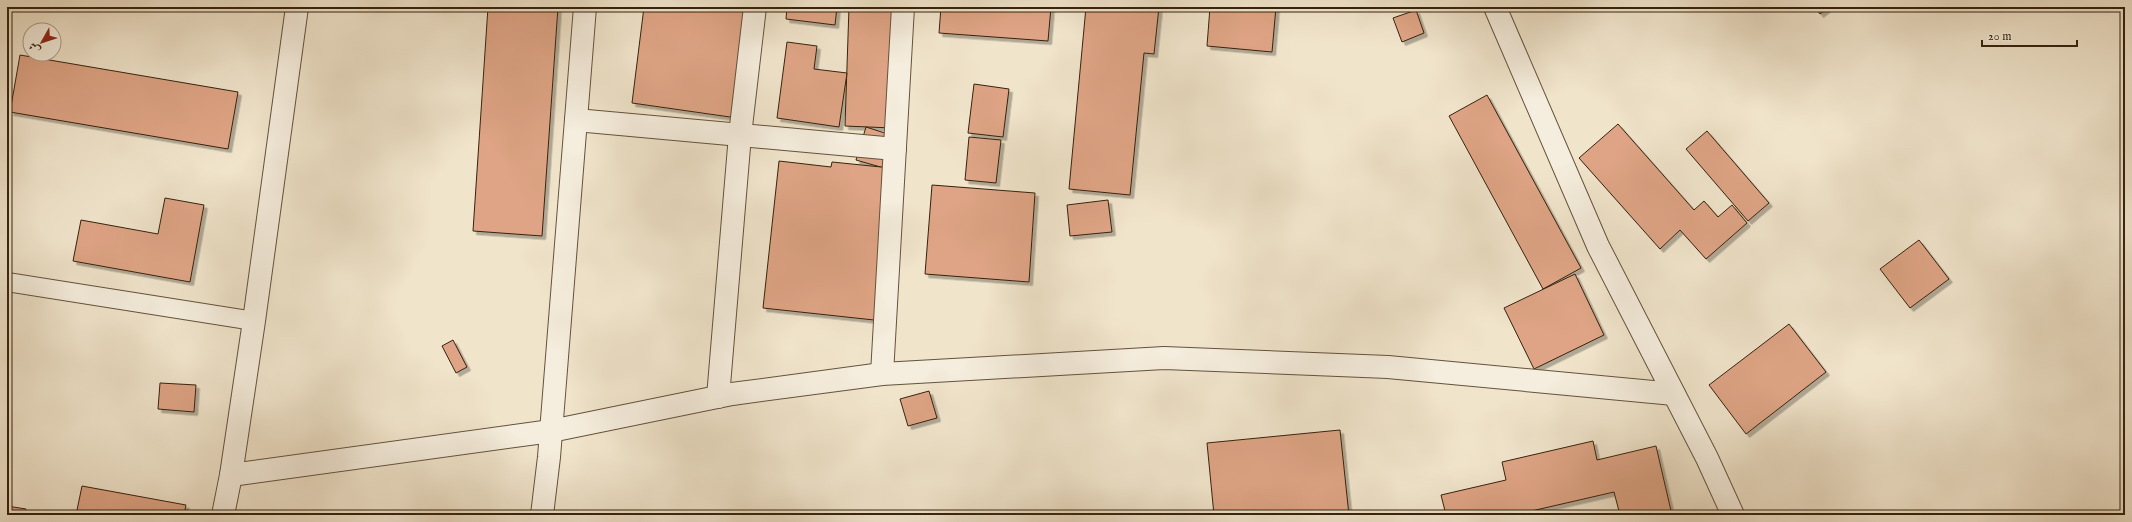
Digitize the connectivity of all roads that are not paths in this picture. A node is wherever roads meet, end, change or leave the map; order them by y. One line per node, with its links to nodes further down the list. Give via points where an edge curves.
1 (297, 7): 10 (street)
2 (585, 7): 6 (street)
3 (755, 7): 7 (street)
4 (903, 7): 8 (street)
5 (1495, 7): 12 (street, via 1598,246)
6 (576, 120): 7 (street); 14 (street)
7 (740, 135): 8 (street); 13 (street)
8 (895, 149): 11 (street)
9 (7, 282): 10 (lane)
10 (254, 321): 15 (street)
11 (882, 374): 12 (street, via 1164,358 1388,367); 13 (street)
12 (1674, 394): 18 (street)
13 (718, 397): 14 (street)
14 (551, 431): 15 (street); 17 (street)
15 (231, 475): 16 (street)
16 (223, 515)
17 (542, 515)
18 (1733, 515)

